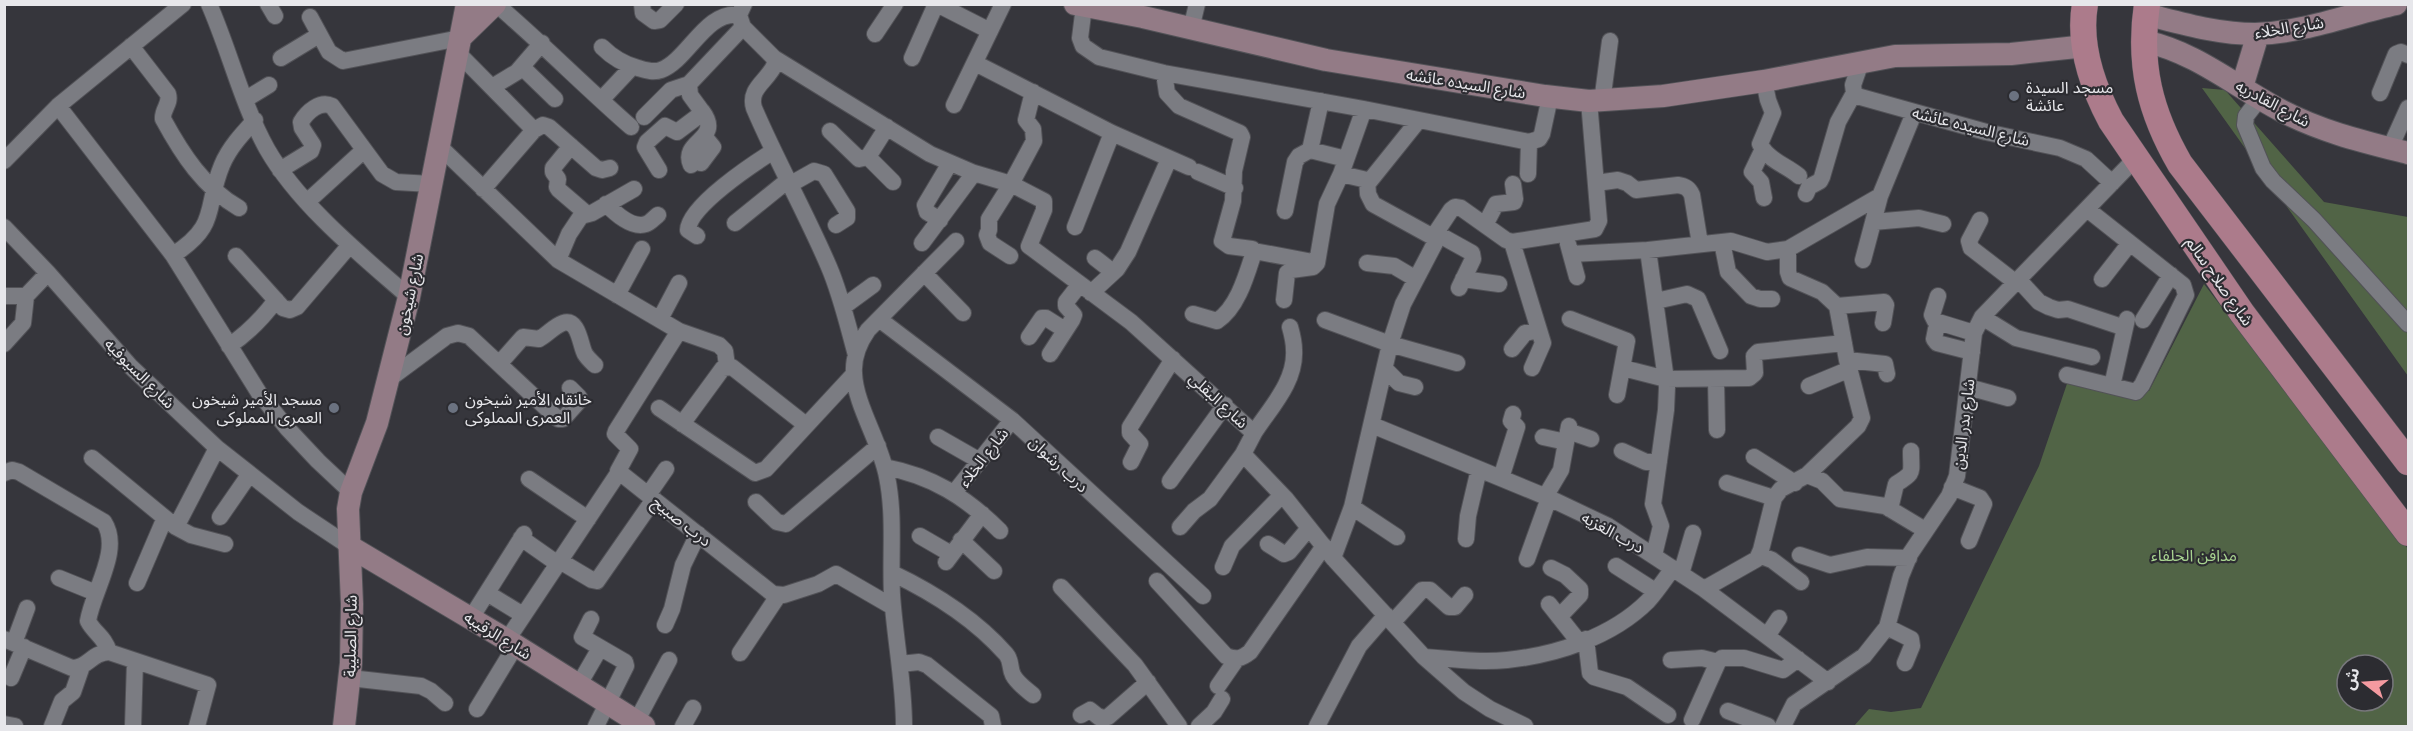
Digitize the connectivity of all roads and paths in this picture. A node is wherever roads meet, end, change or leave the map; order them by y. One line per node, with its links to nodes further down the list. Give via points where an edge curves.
1 (183, 4): 27 (street)
2 (467, 4): 26 (main road, شارع شيخون)
3 (496, 4): 25 (street); 26 (main road)
4 (642, 4): 5 (street, via 644,13 654,21)
5 (676, 4)
6 (895, 4): 20 (street)
7 (937, 4): 19 (street); 33 (street)
8 (1002, 4): 19 (street)
9 (1197, 4): 18 (street)
10 (2085, 4): 28 (main road, شارع صلاح سالم)
11 (2396, 4): 21 (main road, شارع الخلاء, via 2310,26)
12 (1080, 5): 15 (main road, شارع السيده عائشه); 38 (street, via 1080,38 1090,53)
13 (213, 6): 48 (street)
14 (2146, 9): 21 (main road, شارع الخلاء, via 2210,30); 24 (main road)
15 (1144, 11): 18 (main road, شارع السيده عائشه)
16 (735, 13): 32 (street); 37 (street, via 718,18 660,71); 40 (street)
17 (309, 17): 22 (street)
18 (1191, 29): 47 (main road, شارع السيده عائشه, via 1326,60)
19 (990, 31): 35 (street)
20 (874, 34)
21 (2258, 34): 44 (main road)
22 (319, 35): 26 (street, via 332,56 342,61); 31 (street)
23 (1610, 41): 52 (street)
24 (2144, 41): 44 (main road, شارع القادريه, via 2178,51); 234 (main road, via 2150,96 2180,164)
25 (542, 43): 36 (street); 50 (street)
26 (458, 45): 42 (street); 66 (main road, شارع شيخون)
27 (131, 46): 54 (street); 97 (street, via 168,94 163,119)
28 (2086, 46): 34 (main road, شارع السيده عائشه, via 1974,56 1908,55); 74 (main road, شارع صلاح سالم, via 2099,99)
29 (602, 47): 37 (street)
30 (2409, 54): 46 (street, via 2396,54)
31 (281, 58)
32 (774, 58): 61 (street); 72 (street, via 772,70 754,91 752,101)
33 (912, 58)
34 (1861, 62): 39 (main road, شارع السيده عائشه); 45 (street)
35 (975, 63): 43 (street); 53 (street)
36 (522, 67): 42 (street); 49 (street)
37 (632, 67): 50 (street)
38 (1164, 73): 51 (street); 94 (street, via 1167,93 1179,106 1240,133)
39 (1764, 81): 52 (main road, شارع السيده عائشه, via 1644,99); 68 (street, via 1773,113 1760,144)
40 (689, 84): 50 (street, via 671,90 637,122); 57 (street, via 690,94)
41 (269, 85): 48 (street)
42 (492, 87): 62 (street)
43 (1033, 92): 64 (street); 92 (street, via 1026,120 1033,129 1034,141)
44 (2251, 92): 71 (main road, شارع القادريه, via 2316,126); 172 (street, via 2245,125 2263,168)
45 (1854, 93): 58 (street, شارع السيده عائشه); 98 (street, via 1838,122 1822,177 1807,188)
46 (2380, 93)
47 (1550, 97): 52 (main road, شارع السيده عائشه); 65 (street, via 1542,134)
48 (246, 99): 59 (street)
49 (555, 99)
50 (601, 100)
51 (1321, 101): 56 (street); 70 (street)
52 (1596, 101): 89 (street)
53 (954, 105)
54 (58, 106): 76 (street); 132 (street)
55 (2409, 108): 71 (street)
56 (1364, 109): 60 (street); 79 (street)
57 (702, 111): 78 (street, via 709,126 704,136 713,147); 82 (street, via 677,132 665,126 647,142 645,147)
58 (1914, 113): 90 (street, شارع السيده عائشه, via 2060,148 2086,159); 99 (street)
59 (255, 120): 81 (street); 97 (street, via 222,165)
60 (1418, 121): 65 (street); 87 (street)
61 (887, 127): 73 (street); 77 (street)
62 (534, 130): 67 (street, via 543,125 549,127); 95 (street)
63 (830, 131): 73 (street, via 859,159)
64 (1112, 133): 75 (street); 116 (street, via 1100,186)
65 (1529, 142): 84 (street)
66 (439, 146): 91 (main road, شارع شيخون); 95 (street)
67 (571, 146): 80 (street, via 596,168); 106 (street, via 553,172 559,190)
68 (1763, 149): 85 (street, via 1769,158); 100 (street, via 1752,172 1761,182)
69 (364, 150): 81 (street, via 332,106 322,104 301,122 313,145 311,151); 91 (street, via 389,179); 101 (street)
70 (1310, 150): 79 (street); 105 (street, via 1295,162)
71 (2399, 150)
72 (772, 152): 88 (street); 119 (street, via 721,188 696,214 688,230)
73 (868, 157): 86 (street)
74 (2136, 158): 90 (street, شارع بدر الدين); 265 (main road, شارع صلاح سالم, via 2242,313)
75 (1169, 159): 94 (street); 140 (street, via 1138,234)
76 (4, 162)
77 (950, 163): 83 (street); 108 (street, via 925,205 927,212)
78 (696, 164)
79 (1344, 166): 87 (street); 138 (street, via 1325,211)
80 (610, 168)
81 (280, 170): 101 (street)
82 (659, 170)
83 (974, 172): 92 (street); 108 (street)
84 (1528, 174)
85 (1799, 176)
86 (892, 182)
87 (1369, 182): 117 (street, via 1368,195 1373,204)
88 (788, 183): 111 (street); 113 (street, via 814,171 824,174 847,211 847,218); 162 (street, via 829,267)
89 (1596, 183): 118 (street, via 1598,226 1593,231); 126 (street, via 1618,180 1636,190 1685,186 1692,195)
90 (2112, 183): 104 (street, شارع بدر الدين)
91 (431, 184): 155 (main road, شارع شيخون)
92 (1011, 184): 134 (street, via 988,219 987,235 990,243); 151 (street, شارع البقلي, via 1044,201 1029,246)
93 (1513, 184): 114 (street, via 1514,202 1496,204)
94 (1235, 188): 130 (street, via 1222,241)
95 (483, 189): 136 (street)
96 (634, 189): 102 (street)
97 (214, 192): 103 (street); 132 (street, via 203,230 190,245)
98 (1806, 194)
99 (1880, 196): 110 (street); 128 (street)
100 (1764, 198)
101 (308, 201): 125 (street)
102 (606, 204): 106 (street); 107 (street, via 620,218 638,224 646,224)
103 (239, 208)
104 (2087, 208): 124 (street); 147 (street, شارع بدر الدين)
105 (1285, 211)
106 (587, 214): 136 (street, via 576,222)
107 (658, 215)
108 (940, 220): 123 (street)
109 (1980, 220): 147 (street, via 1969,242 1971,248)
110 (1873, 222): 112 (street, via 1918,218); 137 (street)
111 (735, 223)
112 (1943, 224)
113 (836, 225)
114 (1485, 225): 117 (street, via 1455,207); 121 (street)
115 (4, 227): 141 (street, شارع السيوفيه)
116 (1075, 227)
117 (1434, 235): 145 (street, via 1435,243); 149 (street, via 1472,253 1461,284)
118 (1565, 235): 121 (street); 131 (street)
119 (697, 236)
120 (956, 241): 142 (street)
121 (1512, 242): 178 (street)
122 (1722, 242): 126 (street); 128 (street, via 1767,252); 157 (street, via 1728,272 1751,296)
123 (921, 243)
124 (2130, 243): 143 (street); 146 (street)
125 (350, 244): 155 (street); 158 (street, via 297,307 286,309)
126 (1700, 244): 129 (street)
127 (642, 249): 152 (street)
128 (1788, 249): 161 (street, via 1790,278 1822,292)
129 (1648, 250): 131 (street); 160 (street)
130 (1254, 251): 138 (street); 164 (street, via 1244,282 1224,317 1217,321)
131 (1570, 254): 144 (street)
132 (173, 255): 182 (street)
133 (236, 256): 158 (street)
134 (1010, 256)
135 (1095, 258): 140 (street)
136 (558, 260): 152 (street)
137 (1863, 260)
138 (1317, 263): 159 (street, via 1287,273)
139 (1367, 263): 145 (street, via 1394,266)
140 (1113, 272): 151 (street)
141 (48, 273): 154 (street); 225 (street, شارع السيوفيه, via 130,366)
142 (924, 273): 163 (street); 166 (street)
143 (2171, 276): 170 (street); 205 (street, via 2183,285 2186,295 2140,389 2130,392)
144 (1577, 277)
145 (1416, 279): 181 (street)
146 (2102, 279)
147 (2017, 280): 165 (street, شارع بدر الدين); 170 (street, via 2049,307)
148 (679, 283): 168 (street)
149 (1499, 284)
150 (873, 285): 162 (street)
151 (1085, 288): 175 (street, via 1066,302 1074,315); 190 (street, شارع البقلي)
152 (617, 295): 168 (street)
153 (4, 296): 154 (street)
154 (26, 296): 180 (street, via 22,323)
155 (410, 297): 201 (main road, شارع شيخون)
156 (1938, 297): 177 (street, via 1932,315 1935,321)
157 (1772, 299)
158 (276, 300): 182 (street, via 247,334)
159 (1284, 300)
160 (1656, 301): 184 (street, via 1687,294 1698,299); 202 (street)
161 (1837, 306): 171 (street, via 1884,302); 188 (street)
162 (843, 307): 187 (street)
163 (963, 312)
164 (1193, 314)
165 (1982, 317): 177 (street, شارع بدر الدين); 189 (street, via 2016,338)
166 (879, 319): 187 (street, via 864,336); 214 (street, درب رشوان)
167 (1570, 319): 196 (street, via 1627,341)
168 (660, 320): 176 (street)
169 (1325, 320): 181 (street)
170 (2132, 322): 205 (street)
171 (1883, 323)
172 (2409, 324)
173 (1290, 327): 219 (street, via 1293,367 1280,396)
174 (1936, 329): 185 (street, via 1937,343)
175 (1065, 330): 179 (street, via 1042,318); 186 (street)
176 (679, 331): 194 (street, via 718,345 725,351); 239 (street, via 616,431 630,449)
177 (1974, 333): 185 (street, شارع بدر الدين)
178 (1541, 336): 183 (street, via 1525,333); 195 (street, via 1543,347)
179 (1029, 337)
180 (4, 344)
181 (1390, 344): 191 (street); 197 (street)
182 (229, 346): 247 (street, via 287,428)
183 (1512, 350)
184 (1720, 351)
185 (1972, 352): 207 (street, شارع بدر الدين)
186 (1050, 354)
187 (856, 356): 198 (street)
188 (1847, 357): 199 (street, via 1885,364); 203 (street, via 1758,352 1754,356 1753,376); 204 (street); 243 (street, via 1862,418)
189 (2092, 357)
190 (1173, 359): 211 (street, شارع البقلي); 232 (street, via 1130,427 1130,433 1140,444)
191 (1457, 363)
192 (499, 364): 193 (street, via 523,337 542,338 568,323 577,330 586,357); 201 (street, via 469,336 458,333 447,336); 208 (street, via 558,419 563,419 579,401)
193 (595, 365)
194 (727, 366): 215 (street); 216 (street)
195 (1532, 368)
196 (1623, 368): 202 (street); 209 (street)
197 (1385, 369): 206 (street, via 1399,383); 217 (street)
198 (854, 374): 216 (street); 224 (street)
199 (1887, 374)
200 (2067, 375): 205 (street)
201 (389, 379): 247 (main road, شارع شيخون)
202 (1666, 379): 203 (street); 233 (street)
203 (1716, 379): 218 (street)
204 (1809, 386)
205 (2112, 386)
206 (1415, 387)
207 (1968, 387): 210 (street); 246 (street, شارع بدر الدين, via 1961,455)
208 (570, 388)
209 (1617, 394)
210 (2008, 398)
211 (1225, 405): 219 (street, شارع البقلي); 244 (street)
212 (659, 408): 215 (street)
213 (1514, 414): 242 (street, via 1511,421 1517,427)
214 (1012, 420): 231 (street, شارع الخلاء); 282 (street, درب رشوان)
215 (682, 424): 216 (street, via 756,473 766,469)
216 (806, 424)
217 (1372, 425): 237 (street, درب الغزيه); 254 (street)
218 (1718, 430)
219 (1254, 433): 228 (street, شارع البقلي)
220 (1567, 433): 222 (street); 223 (street); 251 (street, via 1561,470)
221 (938, 437): 231 (street)
222 (1543, 437)
223 (1591, 439)
224 (878, 446): 235 (street); 253 (street, via 786,524 777,522)
225 (217, 448): 240 (street, شارع السيوفيه); 259 (street)
226 (1623, 451): 233 (street, via 1646,462)
227 (1911, 451): 256 (street, via 1910,475 1896,484)
228 (1243, 454): 249 (street, شارع البقلي); 260 (street, via 1210,499)
229 (1754, 457): 243 (street)
230 (92, 458): 259 (street)
231 (980, 461): 248 (street, شارع الخلاء)
232 (1131, 462)
233 (1659, 462): 276 (street, via 1653,504 1661,526)
234 (2409, 462)
235 (885, 467): 248 (street, via 908,472); 288 (street, via 892,507)
236 (666, 469): 250 (street)
237 (1479, 469): 242 (street, درب الغزيه); 269 (street)
238 (4, 472): 296 (street, via 19,472 104,522 111,545)
239 (619, 472): 250 (street, درب صبيح); 258 (street)
240 (249, 475): 257 (street); 274 (street, شارع السيوفيه)
241 (530, 478): 258 (street)
242 (1501, 478): 251 (street, درب الغزيه)
243 (1801, 479): 252 (street, via 1781,489); 256 (street, via 1822,481 1840,499 1879,504)
244 (1170, 482)
245 (1727, 483): 252 (street)
246 (1952, 487): 262 (street, شارع بدر الدين); 271 (street, via 1980,498 1984,504)
247 (351, 492): 274 (main road, شارع شيخون)
248 (954, 493): 255 (street)
249 (1282, 495): 261 (street, شارع البقلي); 284 (street, via 1232,546)
250 (651, 497): 266 (street, درب صبيح); 281 (street, via 597,581)
251 (1547, 498): 276 (street, درب الغزيه, via 1608,526); 280 (street)
252 (1774, 498): 277 (street)
253 (756, 502)
254 (1352, 507): 268 (street); 275 (street)
255 (982, 514): 263 (street); 270 (street)
256 (1890, 514): 262 (street)
257 (220, 517)
258 (588, 519): 281 (street)
259 (170, 524): 272 (street); 291 (street)
260 (1180, 527)
261 (1310, 528): 273 (street, via 1284,554); 275 (street, شارع البقلي)
262 (1925, 530): 279 (street, شارع بدر الدين)
263 (1000, 531)
264 (1693, 533): 287 (street)
265 (2409, 533)
266 (698, 534): 298 (street, درب صبيح); 307 (street, via 683,565)
267 (921, 536): 270 (street, via 948,558)
268 (1397, 537)
269 (1466, 539)
270 (962, 540): 286 (street)
271 (1969, 541)
272 (225, 544)
273 (1268, 544)
274 (349, 546): 303 (main road, شارع الرقيبه); 327 (main road, شارع الصليبة)
275 (1329, 552): 306 (street, شارع البقلي); 318 (street, via 1250,652)
276 (1654, 555): 287 (street, درب الغزيه)
277 (1759, 555): 290 (street); 293 (street)
278 (1800, 555): 279 (street, via 1830,565 1867,557)
279 (1909, 558): 308 (street, شارع بدر الدين)
280 (1527, 559)
281 (559, 562): 295 (street, via 523,536); 302 (street)
282 (1170, 565): 299 (street, درب رشوان); 318 (street, via 1154,584 1226,656)
283 (1616, 566): 294 (street)
284 (1223, 567)
285 (1551, 568): 310 (street, via 1580,590 1580,595 1554,610)
286 (994, 571)
287 (1677, 571): 293 (street, درب الغزيه); 294 (street)
288 (892, 573): 300 (street); 331 (street, via 937,597 972,623 1011,660 1014,677)
289 (59, 578): 296 (street)
290 (1802, 582)
291 (137, 583)
292 (1061, 587): 328 (street)
293 (1704, 589): 309 (street, درب الغزيه)
294 (1655, 591): 310 (street, via 1625,620)
295 (487, 592): 302 (street); 303 (street)
296 (96, 593): 313 (street, via 88,621)
297 (1465, 595): 306 (street, via 1455,607 1449,607 1430,590 1422,590)
298 (778, 596): 300 (street, via 836,574); 314 (street)
299 (1203, 596)
300 (893, 607): 324 (street)
301 (27, 608): 311 (street)
302 (523, 615): 312 (street)
303 (471, 618): 312 (main road, شارع الرقيبه)
304 (1779, 618): 309 (street)
305 (591, 619): 333 (street, via 582,637 626,664)
306 (1390, 619): 316 (street, شارع البقلي); 353 (street, via 1359,646)
307 (665, 625)
308 (1887, 627): 323 (street, via 1911,639); 329 (street, شارع بدر الدين, via 1864,656)
309 (1767, 636): 320 (street, درب الغزيه)
310 (1582, 641): 316 (street, via 1539,655 1506,660); 338 (street, via 1590,674 1627,687)
311 (14, 643): 325 (street, via 72,668); 326 (street)
312 (512, 643): 330 (main road, شارع الرقيبه); 335 (street)
313 (109, 652): 321 (street); 325 (street, via 95,654)
314 (740, 653)
315 (596, 655): 330 (street)
316 (1424, 657): 354 (street, شارع البقلي, via 1490,710)
317 (669, 660): 341 (street)
318 (1236, 660): 352 (street, via 1214,712)
319 (1671, 660): 322 (street, via 1702,658)
320 (1798, 660): 322 (street, via 1783,670 1729,656); 329 (street, درب الغزيه)
321 (135, 661): 344 (street); 345 (street, via 208,686)
322 (1718, 662): 339 (street)
323 (1905, 663)
324 (900, 664): 349 (street); 350 (street, via 927,665 991,716)
325 (82, 666): 343 (street, via 73,692 62,701)
326 (11, 678)
327 (350, 678): 332 (street, via 421,686); 346 (main road, شارع الصليبة)
328 (1148, 682): 337 (street, via 1108,717 1101,718 1090,710); 351 (street)
329 (1828, 682): 356 (street, شارع بدر الدين, via 1794,704)
330 (578, 686): 333 (main road, شارع الرقيبه)
331 (1033, 695)
332 (445, 703)
333 (607, 704): 341 (main road, شارع الرقيبه); 347 (street)
334 (693, 708): 348 (street)
335 (477, 709)
336 (1728, 711): 355 (street)
337 (1081, 715)
338 (1668, 715)
339 (1692, 720)
340 (4, 724): 342 (street)
341 (640, 724)
342 (15, 726)
343 (52, 726)
344 (133, 726)
345 (197, 726)
346 (344, 726)
347 (596, 726)
348 (682, 726)
349 (904, 726)
350 (993, 726)
351 (1179, 726)
352 (1199, 726)
353 (1317, 726)
354 (1525, 726)
355 (1768, 726)
356 (1783, 726)

